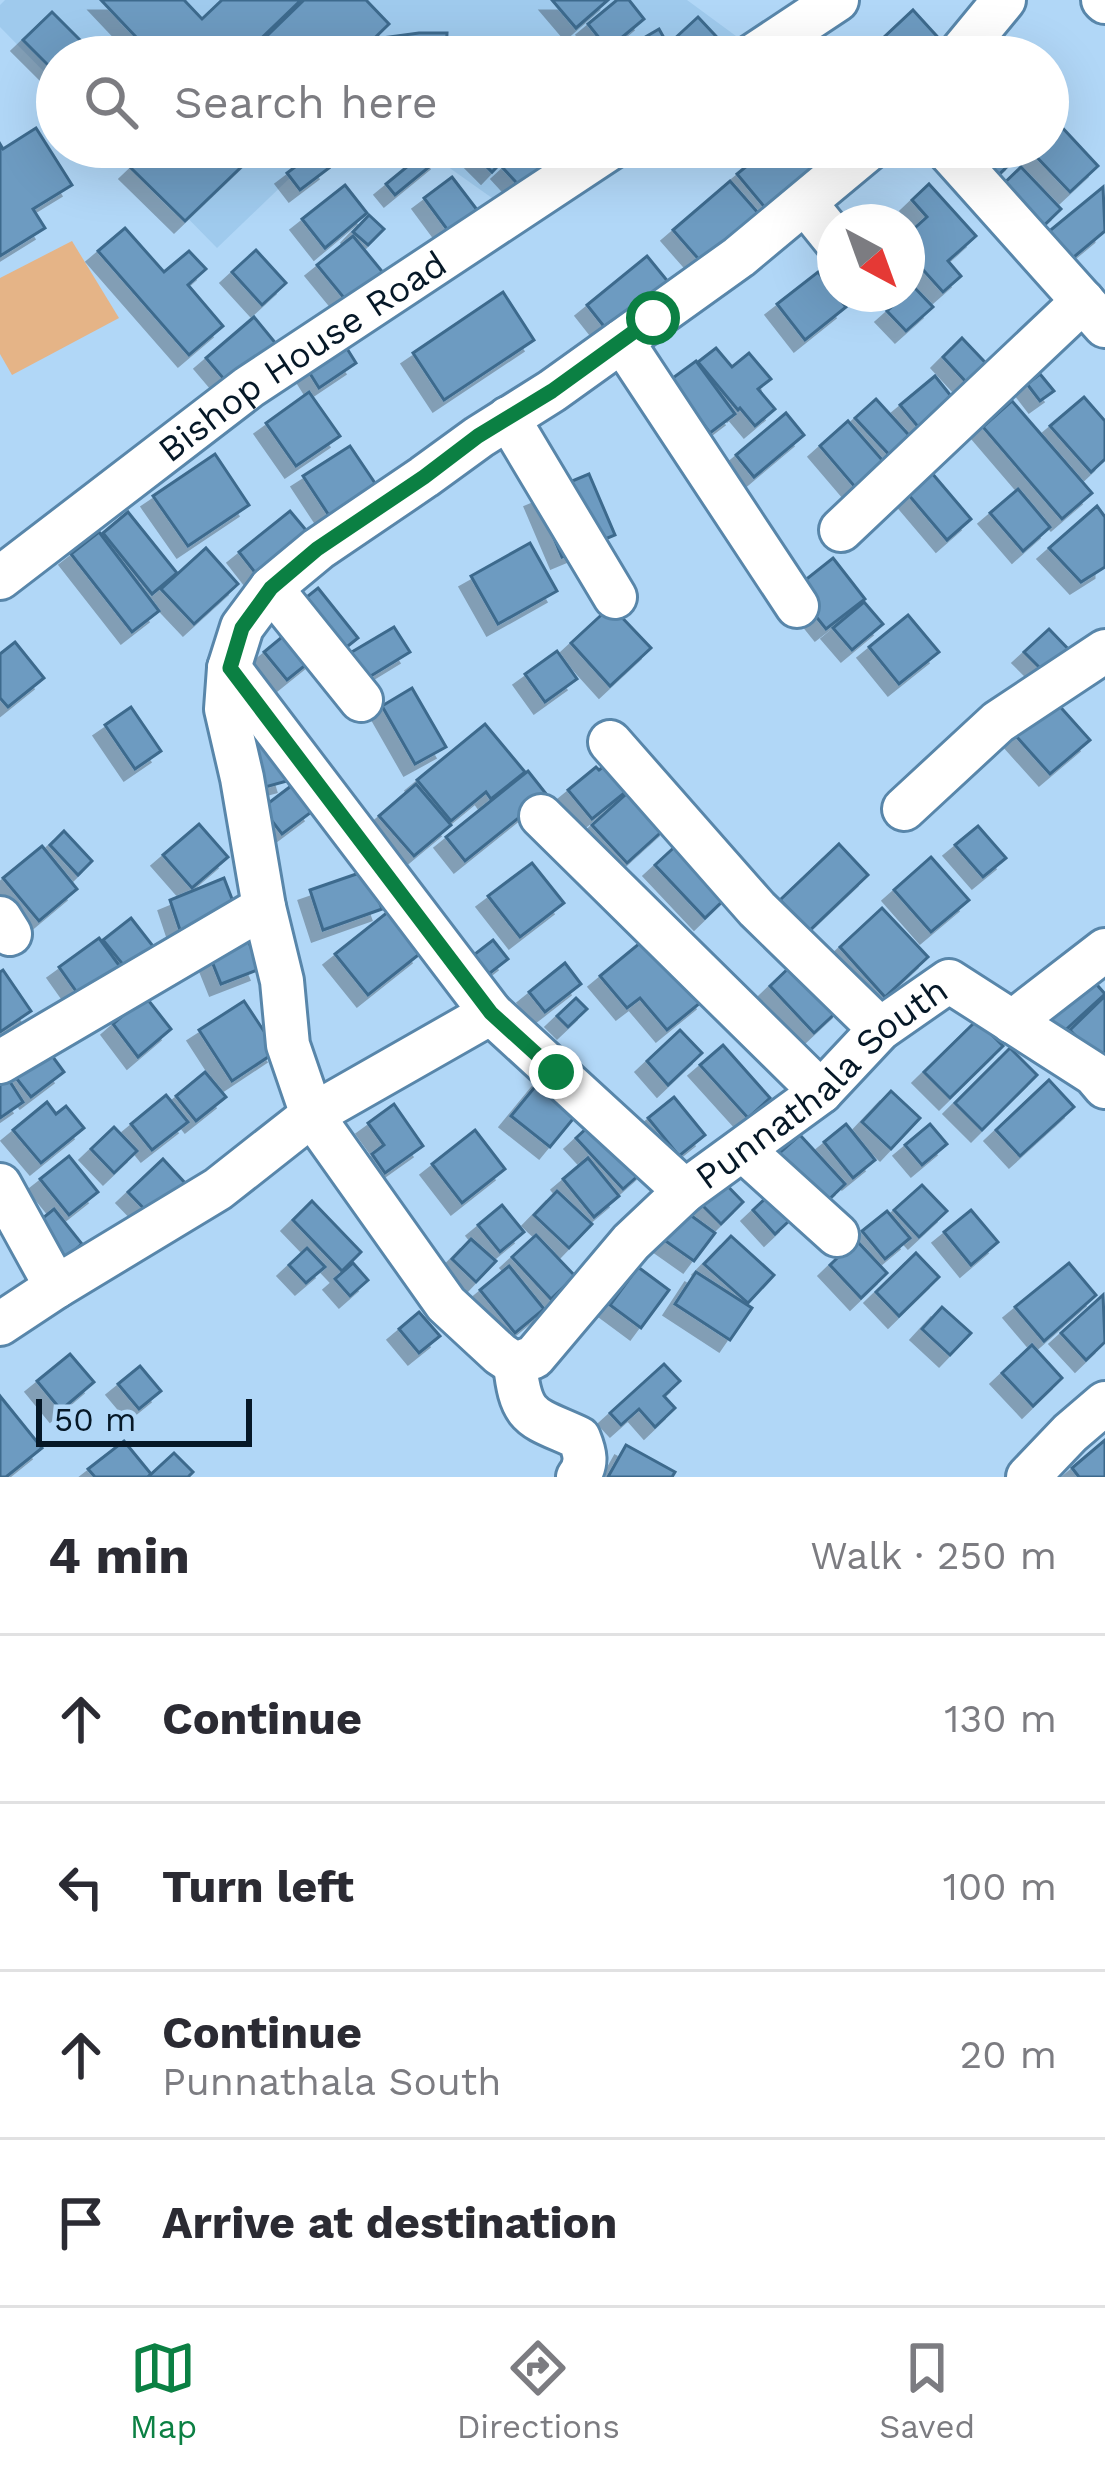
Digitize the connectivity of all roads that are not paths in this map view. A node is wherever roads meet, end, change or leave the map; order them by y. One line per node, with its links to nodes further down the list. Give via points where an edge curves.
1 (837, 0): 3 (street)
2 (1004, 0): 4 (street)
3 (783, 36)
4 (974, 36)
5 (580, 168): 14 (street, Bishop House Road, via 249,388)
6 (847, 168): 8 (street)
7 (964, 168): 10 (street)
8 (806, 204): 9 (street); 11 (street)
9 (817, 218)
10 (1094, 314): 13 (street)
11 (622, 341): 12 (street); 17 (street)
12 (508, 418): 15 (street); 16 (street)
13 (841, 530)
14 (2, 572)
15 (271, 588): 19 (street, via 242,628); 20 (street)
16 (615, 597)
17 (797, 606)
18 (1105, 651): 22 (street, via 998,722)
19 (230, 668): 24 (street, via 226,709); 26 (street, Punnathala South)
20 (361, 700)
21 (610, 742): 28 (street, via 757,909)
22 (904, 809)
23 (542, 816): 31 (street)
24 (264, 907): 29 (street); 32 (street, via 288,1045)
25 (1105, 950): 27 (street)
26 (491, 1013): 32 (street); 35 (street, Punnathala South)
27 (1012, 1022): 28 (street, Punnathala South, via 949,981); 30 (street, Punnathala South)
28 (880, 1029): 31 (street, Punnathala South)
29 (0, 1062)
30 (1105, 1088)
31 (821, 1092): 33 (street, Punnathala South)
32 (312, 1115): 37 (street, via 218,1189); 39 (street, via 446,1304)
33 (743, 1150): 35 (street, Punnathala South); 36 (street)
34 (0, 1185): 37 (street)
35 (685, 1191): 39 (street, via 534,1357)
36 (837, 1235)
37 (56, 1287): 38 (street)
38 (4, 1310)
39 (515, 1364): 41 (street, via 528,1414 579,1438 586,1453)
40 (1105, 1403): 42 (street)
41 (578, 1477)
42 (1028, 1477)

